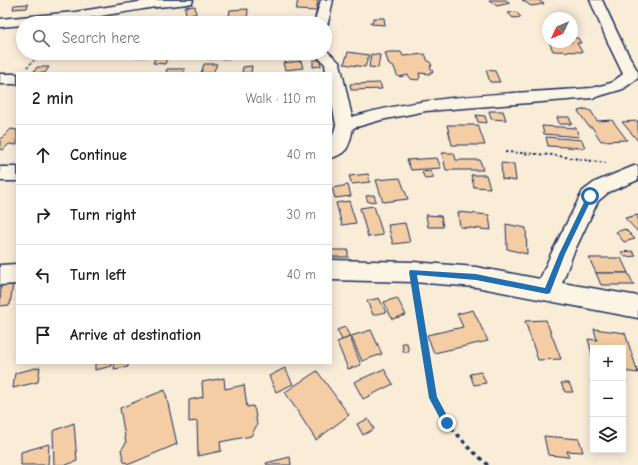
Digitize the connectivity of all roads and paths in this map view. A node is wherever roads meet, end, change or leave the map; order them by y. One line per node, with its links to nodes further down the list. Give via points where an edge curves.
1 (187, 0): 4 (street)
2 (327, 0): 5 (street)
3 (596, 0): 12 (street, via 616,45)
4 (44, 16)
5 (323, 16)
6 (16, 20): 7 (street)
7 (0, 23)
8 (35, 60): 10 (path)
9 (329, 60): 14 (street, via 332,63)
10 (23, 72)
11 (16, 75): 13 (street)
12 (635, 76): 14 (street, via 617,86 593,93 426,106 378,115)
13 (0, 79)
14 (345, 125): 15 (street, via 339,147)
15 (332, 151)
16 (506, 152): 17 (path, via 552,155 615,164)
17 (636, 173): 24 (street, via 602,187 590,196)
18 (0, 174): 19 (street)
19 (16, 174)
20 (332, 270): 21 (street)
21 (413, 272): 24 (street, via 476,277); 26 (path, via 433,398 447,423)
22 (16, 274): 23 (street)
23 (0, 275)
24 (547, 291): 25 (street)
25 (638, 307)
26 (488, 465)

